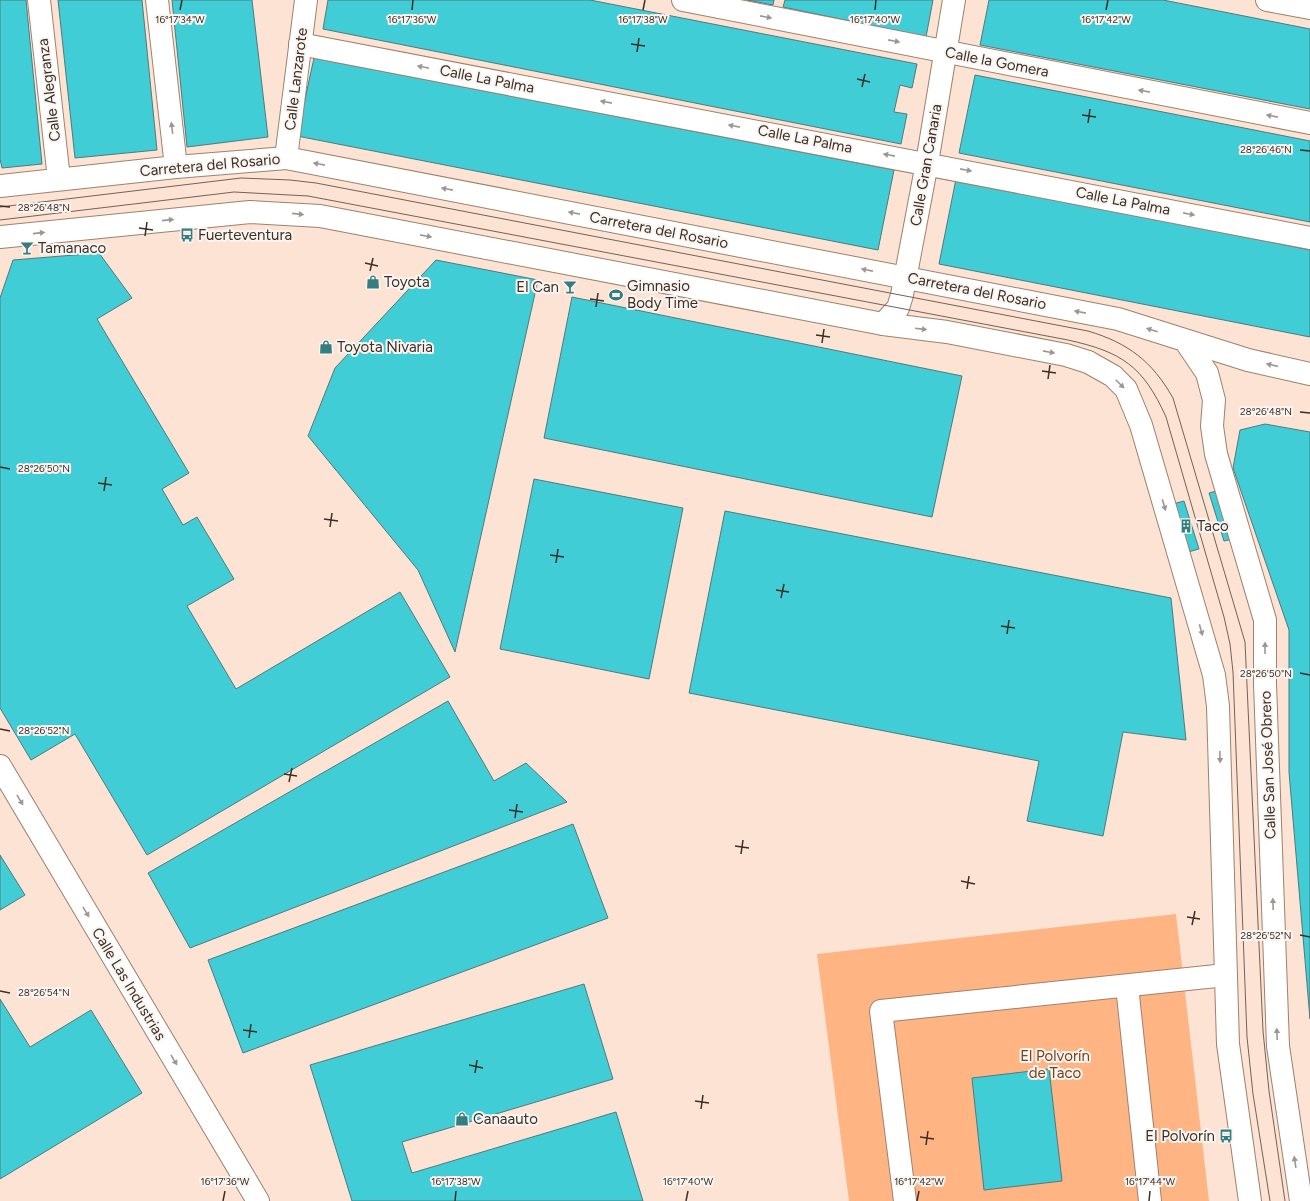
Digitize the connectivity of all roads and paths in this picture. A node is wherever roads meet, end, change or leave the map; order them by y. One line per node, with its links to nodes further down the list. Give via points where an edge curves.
1 (38, 0): 14 (street, Calle Alegranza)
2 (157, 0): 13 (street, one-way to 2)
3 (306, 0): 8 (street, Calle Lanzarote)
4 (683, 0): 9 (street, Calle la Gomera, one-way to 9)
5 (954, 0): 9 (street, Calle Gran Canaria)
6 (1267, 0): 7 (street)
7 (1310, 8)
8 (300, 44): 11 (street, Calle Lanzarote); 12 (street, Calle La Palma, one-way to 8)
9 (945, 52): 10 (street, Calle la Gomera, one-way to 9); 12 (street, Calle Gran Canaria)
10 (1310, 123)
11 (286, 158): 13 (street, Carretera del Rosario); 18 (street, Carretera del Rosario, one-way to 11)
12 (927, 163): 17 (street, Calle La Palma, one-way to 17); 18 (street, Calle Gran Canaria)
13 (176, 167): 14 (street, Carretera del Rosario)
14 (59, 179): 15 (street, Carretera del Rosario)
15 (0, 186)
16 (0, 237): 19 (street, one-way to 19, via 250,212 320,216)
17 (1310, 238)
18 (905, 277): 19 (street, Calle Gran Canaria, via 898,308); 20 (street, Carretera del Rosario, one-way to 18, via 1118,319)
19 (882, 324): 23 (street, one-way to 23, via 947,332 1066,355 1088,362 1113,376 1126,389 1141,425 1214,675 1218,706)
20 (1186, 342): 21 (street, Carretera del Rosario, one-way to 20); 29 (street, Calle San José Obrero, one-way to 20, via 1278,1046 1265,620 1216,454 1212,426 1214,400 1207,373)
21 (1310, 374)
22 (0, 766): 25 (street, Calle Las Industrias, one-way to 25)
23 (1226, 975): 24 (street); 28 (street, via 1228,1044)
24 (1127, 986): 26 (street, via 881,1011); 27 (street)
25 (258, 1201)
26 (904, 1201)
27 (1150, 1201)
28 (1245, 1201)
29 (1301, 1201)

